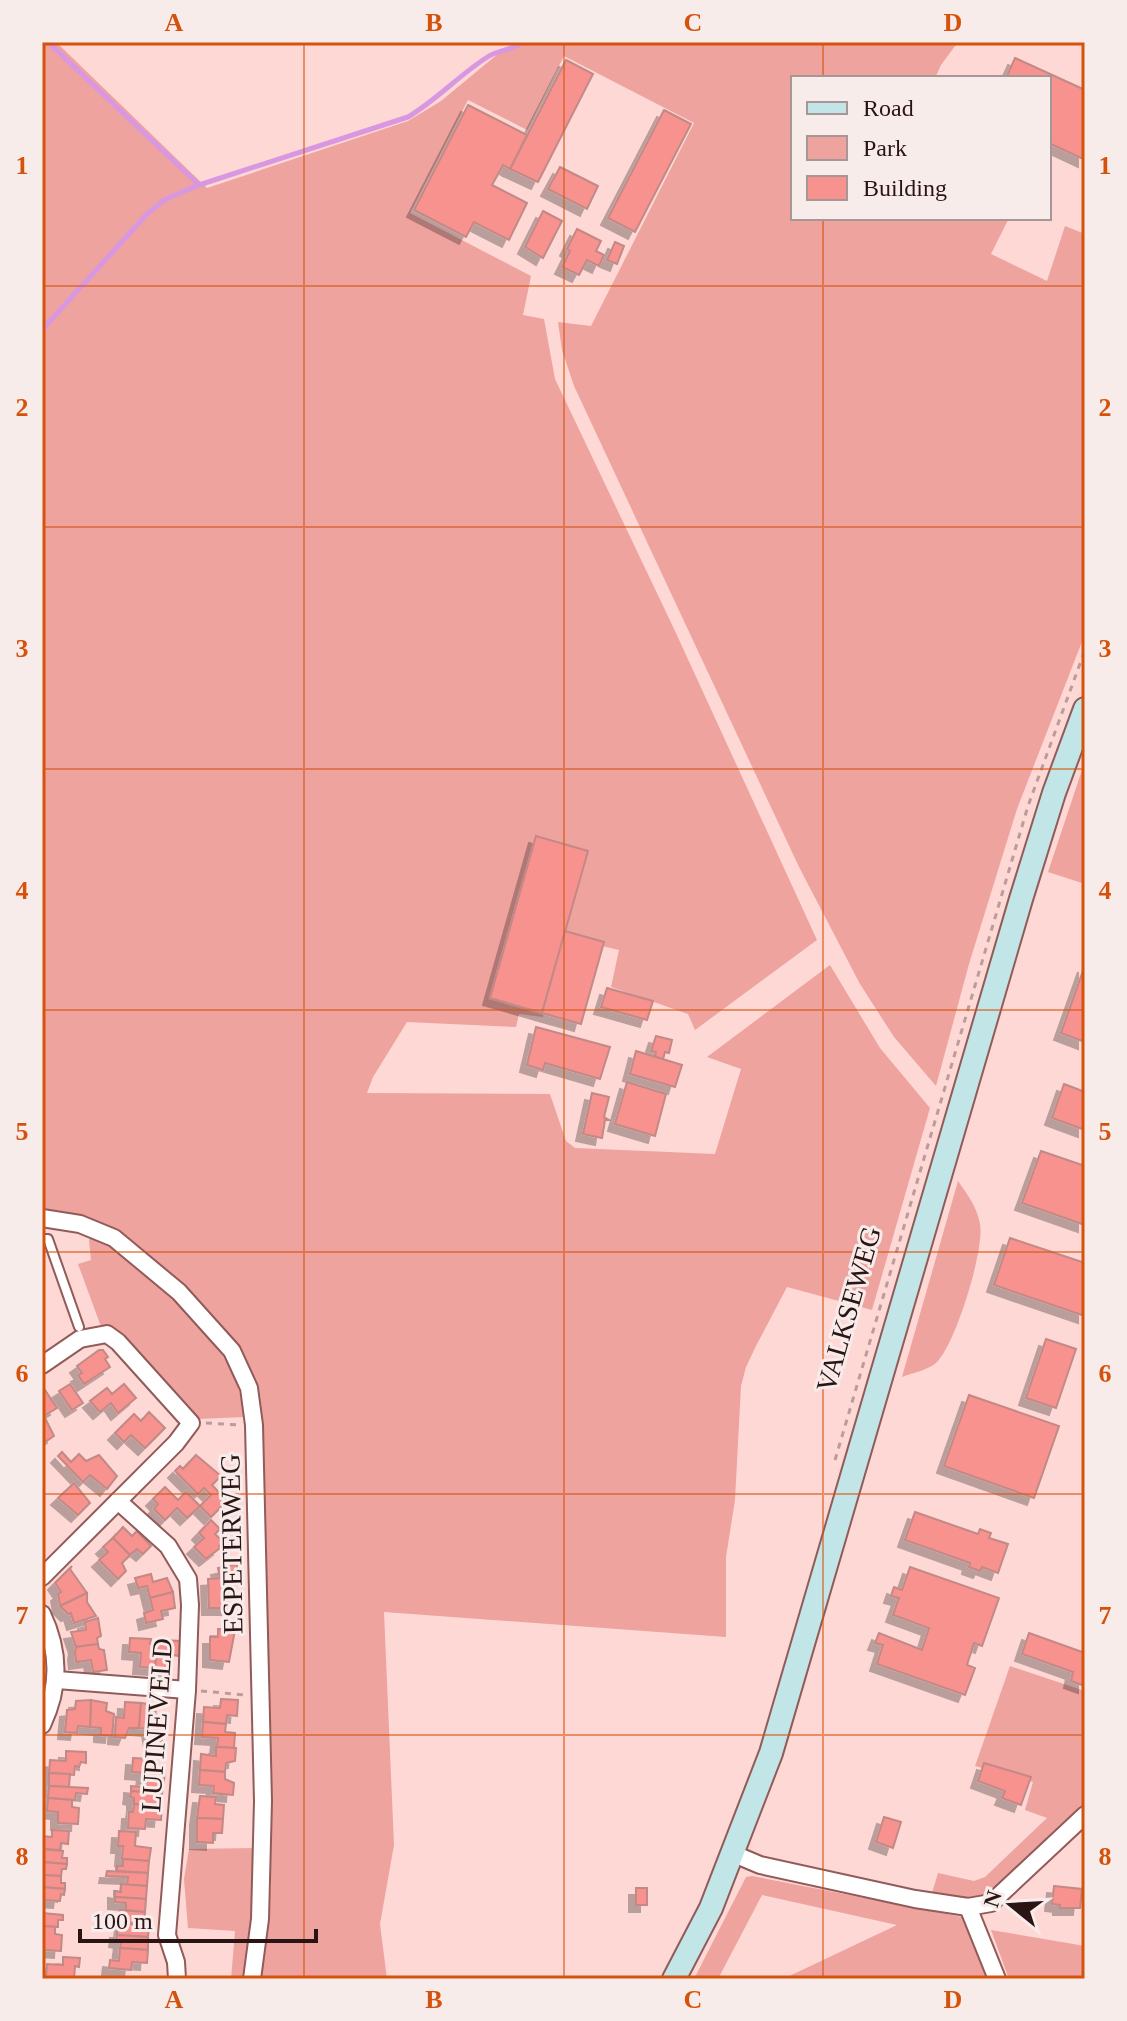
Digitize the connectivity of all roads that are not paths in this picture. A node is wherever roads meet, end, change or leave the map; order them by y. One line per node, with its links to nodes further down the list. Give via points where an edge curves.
1 (1085, 709): 13 (main road, VALKSEWEG, via 1017,913 771,1753)
2 (42, 1218): 16 (street, ESPETERWEG, via 80,1224 114,1238 179,1292 232,1351 249,1388 254,1415 263,1859)
3 (42, 1239): 4 (lane, via 48,1239)
4 (79, 1327)
5 (42, 1365): 6 (street, via 80,1339 107,1334 191,1423)
6 (118, 1501): 7 (street); 10 (street, LUPINEVELD, via 168,1546 188,1579)
7 (42, 1577)
8 (42, 1614): 9 (street, via 50,1630)
9 (57, 1680): 10 (street); 11 (street)
10 (187, 1690): 15 (street, LUPINEVELD, via 167,1935)
11 (42, 1725)
12 (1085, 1815): 14 (street, via 991,1903)
13 (734, 1854): 14 (street, via 760,1865); 17 (main road, VALKSEWEG)
14 (968, 1907): 18 (street)
15 (177, 1979)
16 (252, 1979)
17 (674, 1979)
18 (997, 1979)

